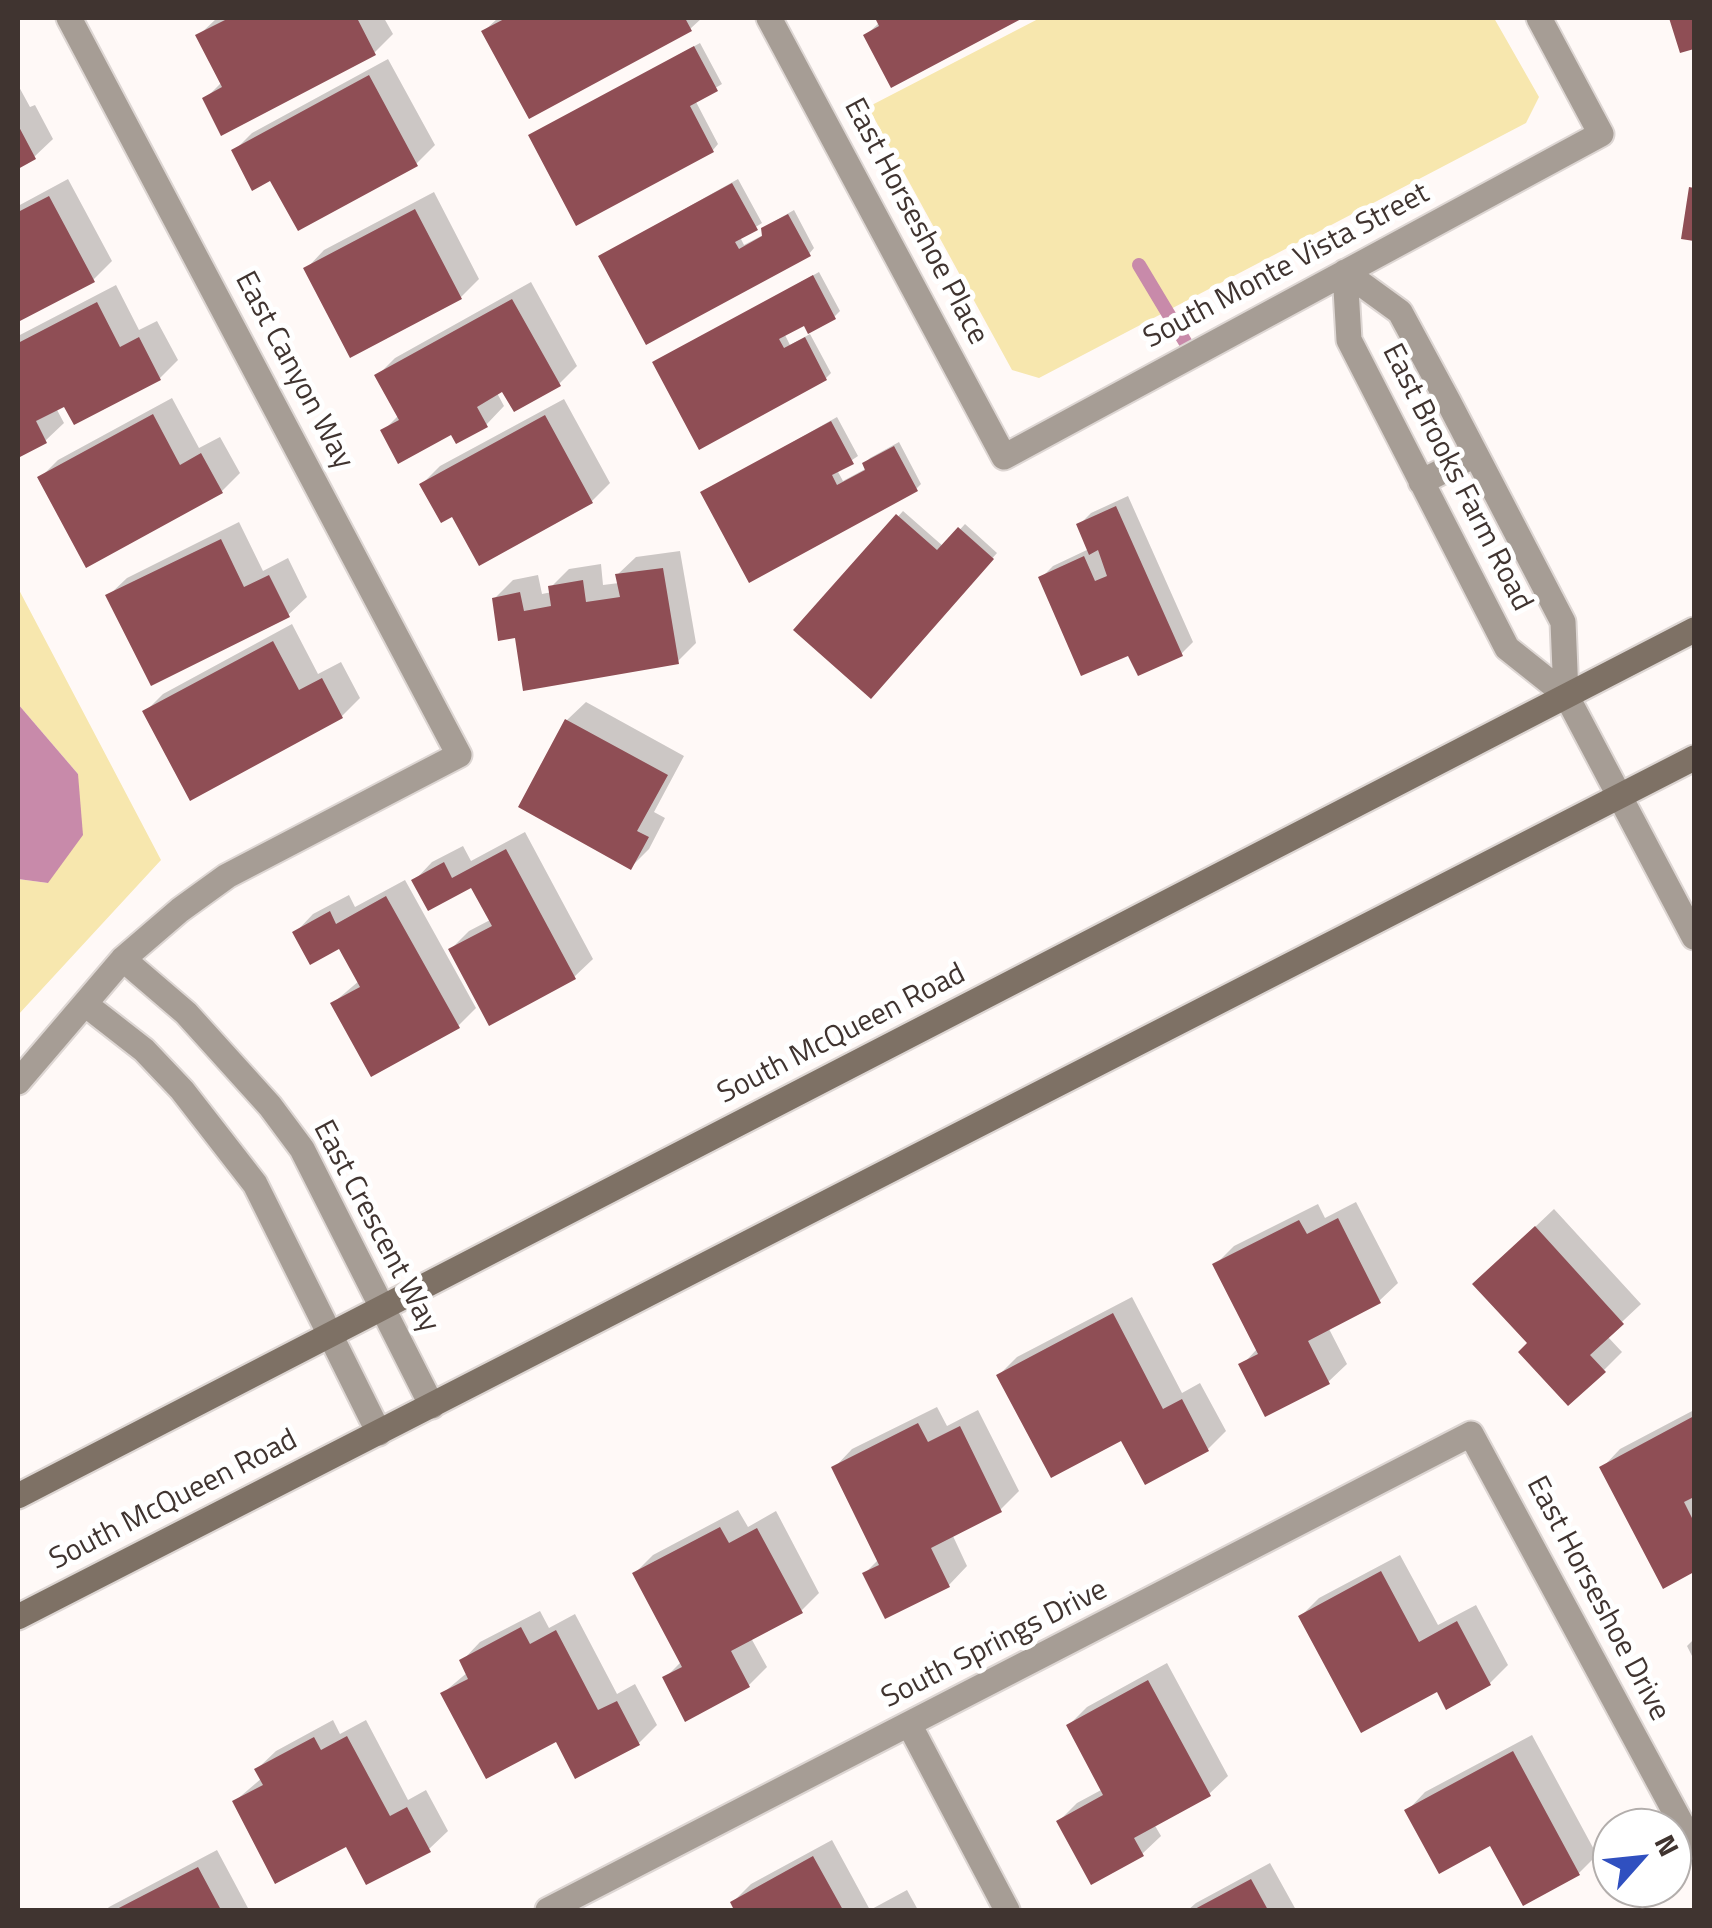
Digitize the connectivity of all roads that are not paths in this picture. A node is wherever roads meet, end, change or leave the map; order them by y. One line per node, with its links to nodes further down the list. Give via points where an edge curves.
1 (70, 18): 13 (street, East Canyon Way, via 459,755 227,876)
2 (769, 18): 6 (street, East Horseshoe Place)
3 (1539, 18): 4 (street, South Monte Vista Street, via 1600,134)
4 (1345, 272): 5 (street, East Brooks Farm Road, via 1400,312); 6 (street, South Monte Vista Street); 7 (street, East Brooks Farm Road, via 1349,340)
5 (1475, 455): 7 (street); 9 (street, East Brooks Farm Road, via 1562,622)
6 (1004, 457)
7 (1421, 482): 9 (street, East Brooks Farm Road, via 1507,648)
8 (1694, 630): 9 (main road, South McQueen Road)
9 (1566, 696): 11 (street, East Brooks Farm Road); 16 (main road, South McQueen Road)
10 (1694, 758): 11 (main road, South McQueen Road)
11 (1620, 796): 12 (street, East Brooks Farm Road); 18 (main road, South McQueen Road)
12 (1694, 937)
13 (124, 959): 14 (street); 16 (street, East Crescent Way, via 186,1013 270,1106 302,1149)
14 (85, 1004): 15 (street); 17 (street, via 157,1063 255,1184)
15 (18, 1082)
16 (385, 1309): 17 (main road, South McQueen Road); 18 (street, East Crescent Way)
17 (333, 1336): 19 (street); 21 (main road, South McQueen Road)
18 (432, 1406): 19 (main road, South McQueen Road)
19 (379, 1433): 22 (main road, South McQueen Road)
20 (1471, 1434): 23 (street, South Springs Drive); 24 (street, East Horseshoe Drive)
21 (18, 1496)
22 (18, 1618)
23 (910, 1726): 25 (street, South Springs Drive); 26 (street)
24 (1694, 1848)
25 (548, 1910)
26 (1007, 1910)

